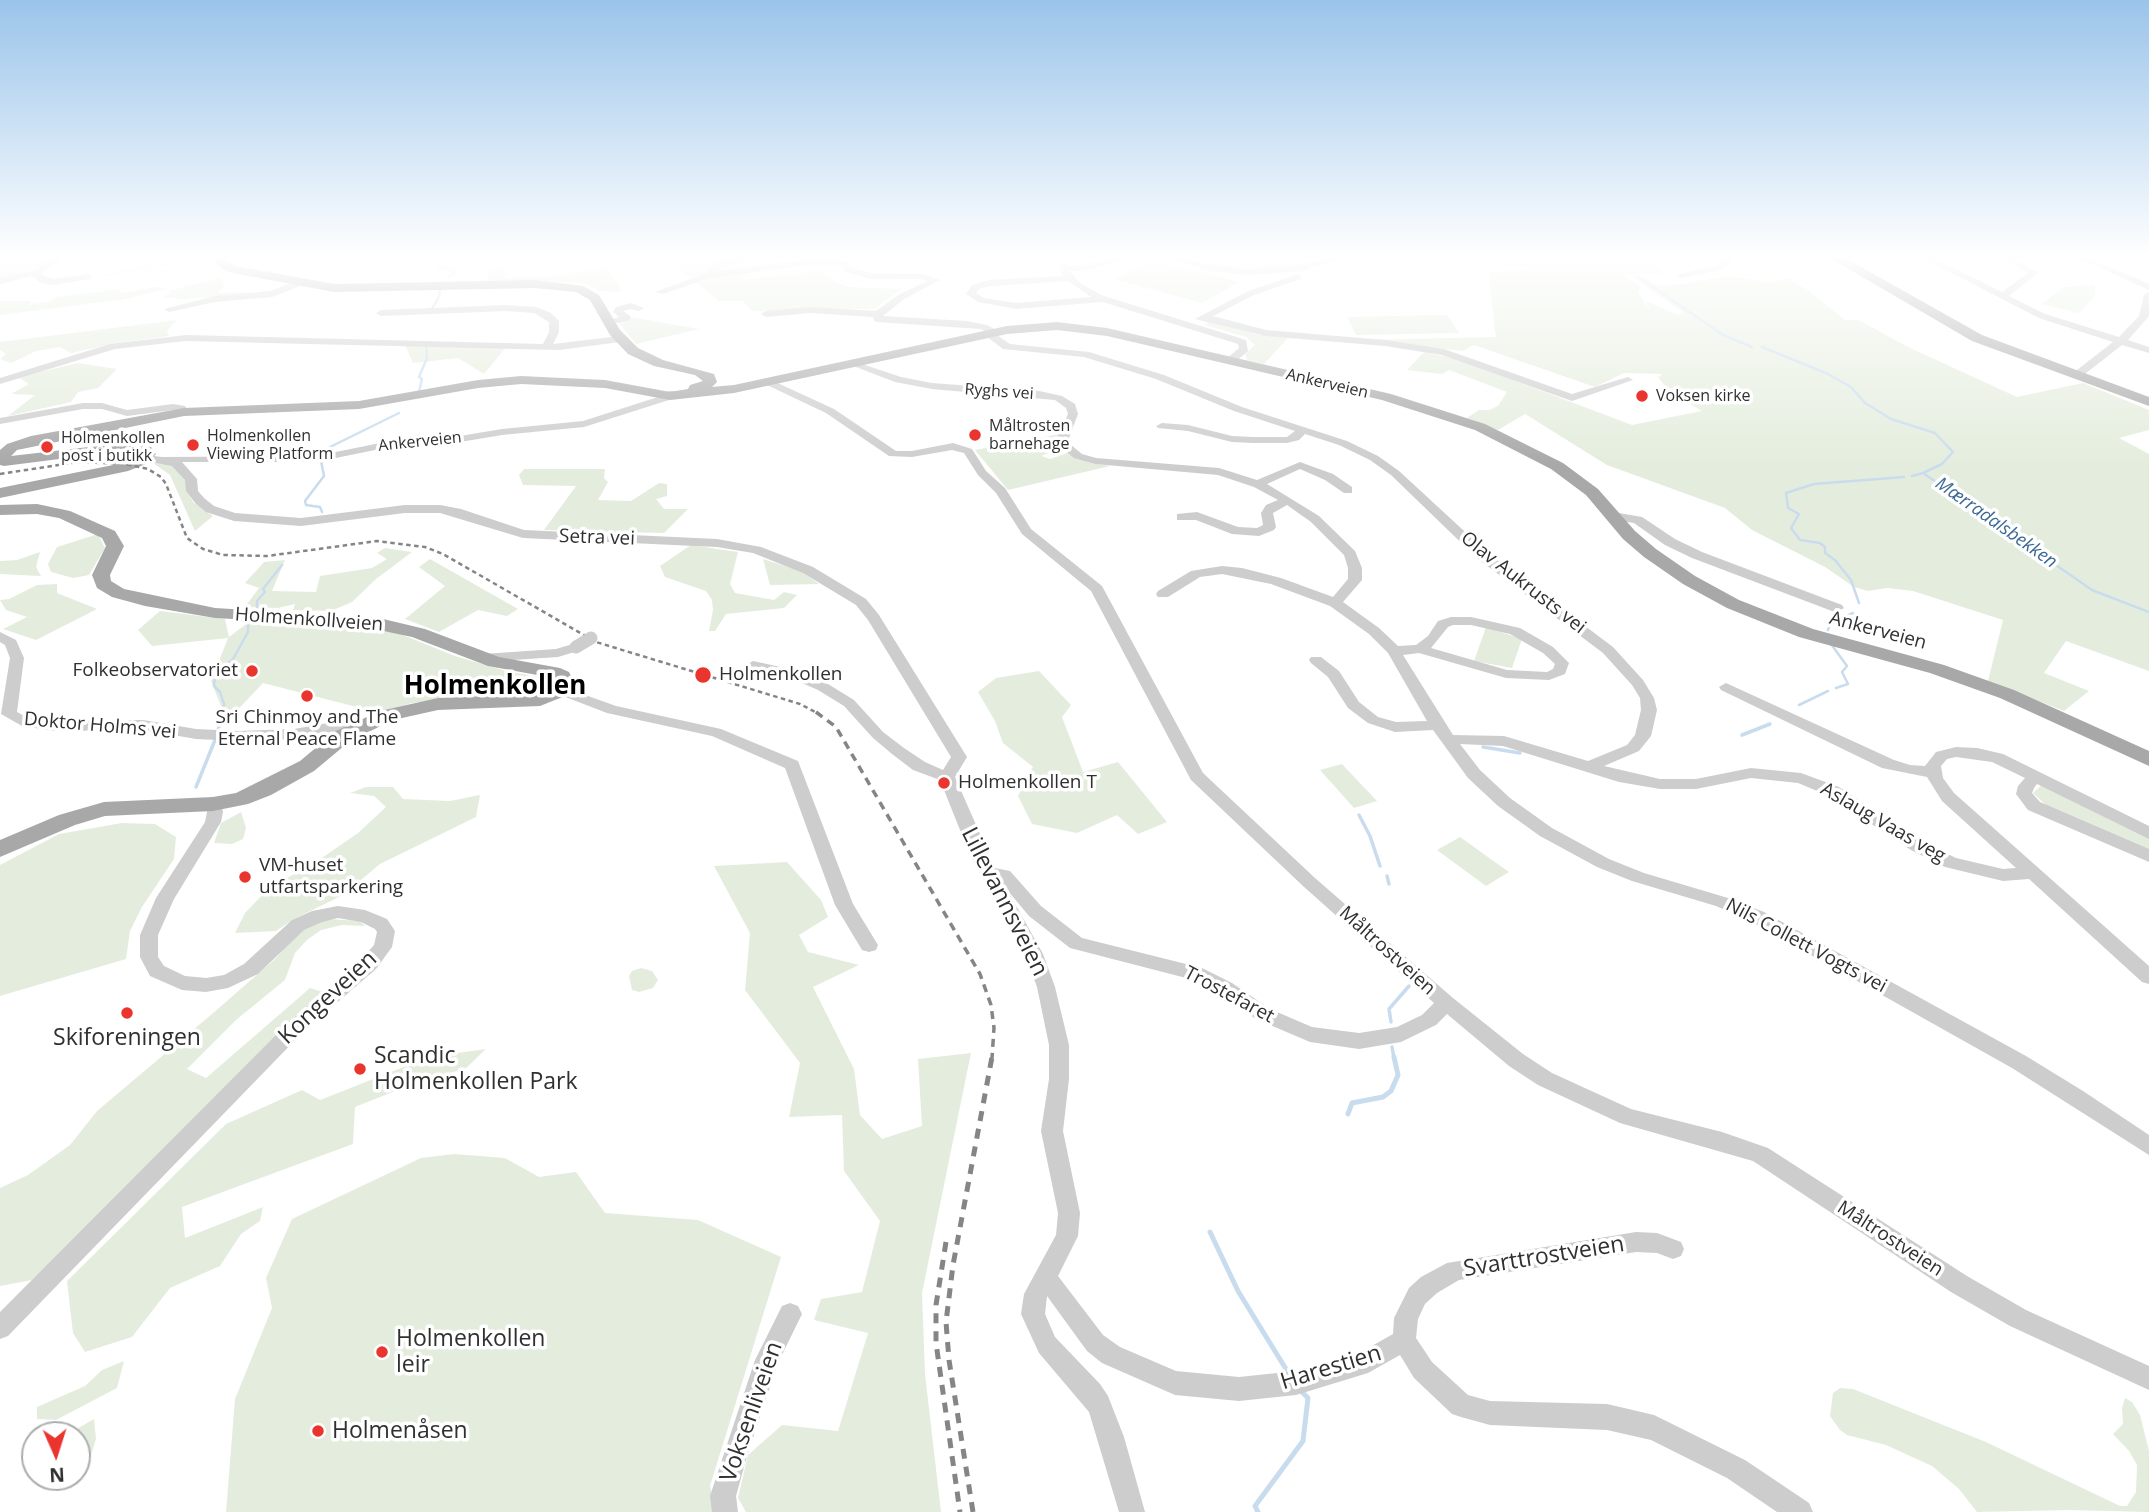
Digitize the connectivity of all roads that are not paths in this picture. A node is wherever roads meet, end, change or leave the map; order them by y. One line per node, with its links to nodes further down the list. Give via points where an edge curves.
1 (554, 325): 12 (street)
2 (611, 325): 10 (main road)
3 (970, 325): 9 (street, Olav Aukrusts vei)
4 (1189, 325): 14 (street, via 1243,343 1243,350)
5 (1235, 325): 18 (street, via 1444,352 1572,398)
6 (1952, 325): 16 (main road, via 2003,349)
7 (2065, 325): 11 (street)
8 (2136, 325): 11 (street)
9 (992, 333): 14 (main road, Ankerveien, via 1034,327 1080,328); 15 (main road, Ankerveien); 26 (street, Olav Aukrusts vei, via 1007,347 1094,356)
10 (620, 339): 12 (street); 20 (main road, via 633,351)
11 (2121, 342): 13 (street); 16 (street)
12 (547, 346): 17 (street, via 354,344 247,337 164,339 98,350)
13 (2149, 350)
14 (1230, 361): 35 (main road, Ankerveien, via 1414,405 1480,427 1566,472)
15 (853, 364): 19 (main road, Ankerveien); 30 (street, Ryghs vei, via 932,386 1058,398 1071,406 1073,414 1063,439 1077,456 1197,469)
16 (2077, 375): 22 (main road)
17 (0, 380)
18 (1628, 380)
19 (769, 382): 20 (main road, Ankerveien, via 724,391); 65 (street, Måltrostveien, via 830,411 893,454 953,446 968,451 1026,531 1097,589 1197,776)
20 (700, 385): 21 (main road)
21 (667, 394): 23 (main road, via 532,379 359,405); 29 (street, Ankerveien, via 584,424 380,446 316,459)
22 (2149, 402)
23 (184, 412): 24 (street, via 173,407 127,414 83,405); 27 (main road, via 16,445)
24 (0, 421)
25 (1162, 426): 26 (street, via 1240,440 1287,440)
26 (1303, 430): 53 (street, Olav Aukrusts vei, via 1352,447 1395,473 1483,556 1608,650 1632,674 1649,704 1643,736 1633,748)
27 (3, 457): 28 (main road, via 16,461 132,447 146,450)
28 (146, 458): 29 (street); 32 (main road, via 122,468)
29 (164, 459): 56 (street, Setra vei, via 184,469 200,501 233,517 301,522 405,509 447,510 534,535 718,543 756,550 808,570 836,584 874,618 959,757)
30 (1258, 484): 31 (street, via 1300,465); 33 (street, Ryghs vei)
31 (1348, 489)
32 (0, 493)
33 (1288, 500): 36 (street, via 1270,508 1270,527 1259,532 1236,531 1197,516); 38 (street, Ryghs vei, via 1325,528 1353,560 1355,580)
34 (0, 510): 44 (main road, Holmenkollveien, via 64,514 109,535 115,546 101,575 103,584 118,593 215,613 379,624 418,633)
35 (1613, 516): 39 (street, Ankerveien, via 1638,520 1697,555); 52 (main road, Ankerveien, via 1657,559 1740,607 1806,633 1984,686 2054,713)
36 (1181, 517)
37 (1163, 594): 38 (street, Nils Collett Vogts vei, via 1196,574 1222,570 1276,581)
38 (1335, 603): 43 (street, Nils Collett Vogts vei)
39 (1837, 608)
40 (0, 636): 50 (street, Doktor Holms vei, via 12,643 18,658 9,714 23,722 143,725 219,736 294,734)
41 (591, 638): 44 (street, bridge, via 558,653)
42 (1420, 649): 42 (street, via 1443,624 1471,621 1515,631 1563,663 1560,671 1549,676 1506,674); 43 (street)
43 (1394, 651): 49 (street, Nils Collett Vogts vei)
44 (483, 658): 48 (main road, Holmenkollveien, via 558,674 564,679)
45 (1316, 660): 49 (street, via 1334,674 1353,705 1373,720 1395,727)
46 (753, 665): 56 (street, via 823,687 849,703 898,751)
47 (1726, 687): 54 (street, via 1888,764)
48 (560, 690): 50 (main road, via 534,701 418,707); 63 (street, via 612,709 716,732 792,765 844,905)
49 (1437, 724): 51 (street, Nils Collett Vogts vei)
50 (362, 725): 57 (main road, via 274,793)
51 (1447, 740): 53 (street, Aslaug Vaas veg, via 1504,741); 66 (street, Nils Collett Vogts vei, via 1488,788 1546,832 1626,872 1758,917 2029,1068)
52 (2149, 759)
53 (1590, 766): 62 (street, Aslaug Vaas veg, via 1625,778 1673,785 1751,773 1801,778 1833,791 1951,863 1992,874)
54 (1933, 772): 55 (street, via 1938,758 1966,752 1997,758); 62 (street, via 1948,797)
55 (2036, 776): 58 (street); 60 (street, via 2024,793 2034,806)
56 (947, 777): 61 (street, Lillevannsveien)
57 (209, 816): 59 (main road, via 120,807 47,827); 70 (street, Kongeveien, via 199,846 164,898 149,934 150,962 166,978 195,985 234,979 298,925 338,912 381,923 386,931 383,947 287,1035)
58 (2149, 833)
59 (0, 849)
60 (2149, 856)
61 (988, 873): 65 (street, Trostefaret, via 1004,875 1035,911 1076,943 1195,973 1263,1014 1310,1034 1359,1041 1401,1034 1429,1020); 68 (street, Lillevannsveien, via 1034,954 1059,1045 1052,1131 1069,1225)
62 (2032, 873): 64 (street)
63 (869, 946)
64 (2149, 977)
65 (1446, 1003): 72 (street, Måltrostveien, via 1545,1079 1627,1117 1760,1154 2018,1318)
66 (2149, 1146)
67 (1673, 1249): 71 (street, Svarttrostveien, via 1636,1242 1455,1270 1418,1297 1406,1318)
68 (1044, 1280): 71 (street, Harestien, via 1055,1288 1095,1343 1111,1355 1148,1373 1194,1386 1239,1389 1296,1383 1368,1361); 74 (street, Lillevannsveien, via 1036,1294 1035,1321 1047,1345 1099,1405)
69 (790, 1314): 73 (street, Voksenliveien, via 767,1360 735,1453 723,1496)
70 (0, 1328)
71 (1404, 1340): 75 (street, via 1423,1370 1461,1405 1490,1413 1607,1417 1654,1428 1736,1469)
72 (2149, 1378)
73 (725, 1512)
74 (1132, 1512)
75 (1800, 1512)

